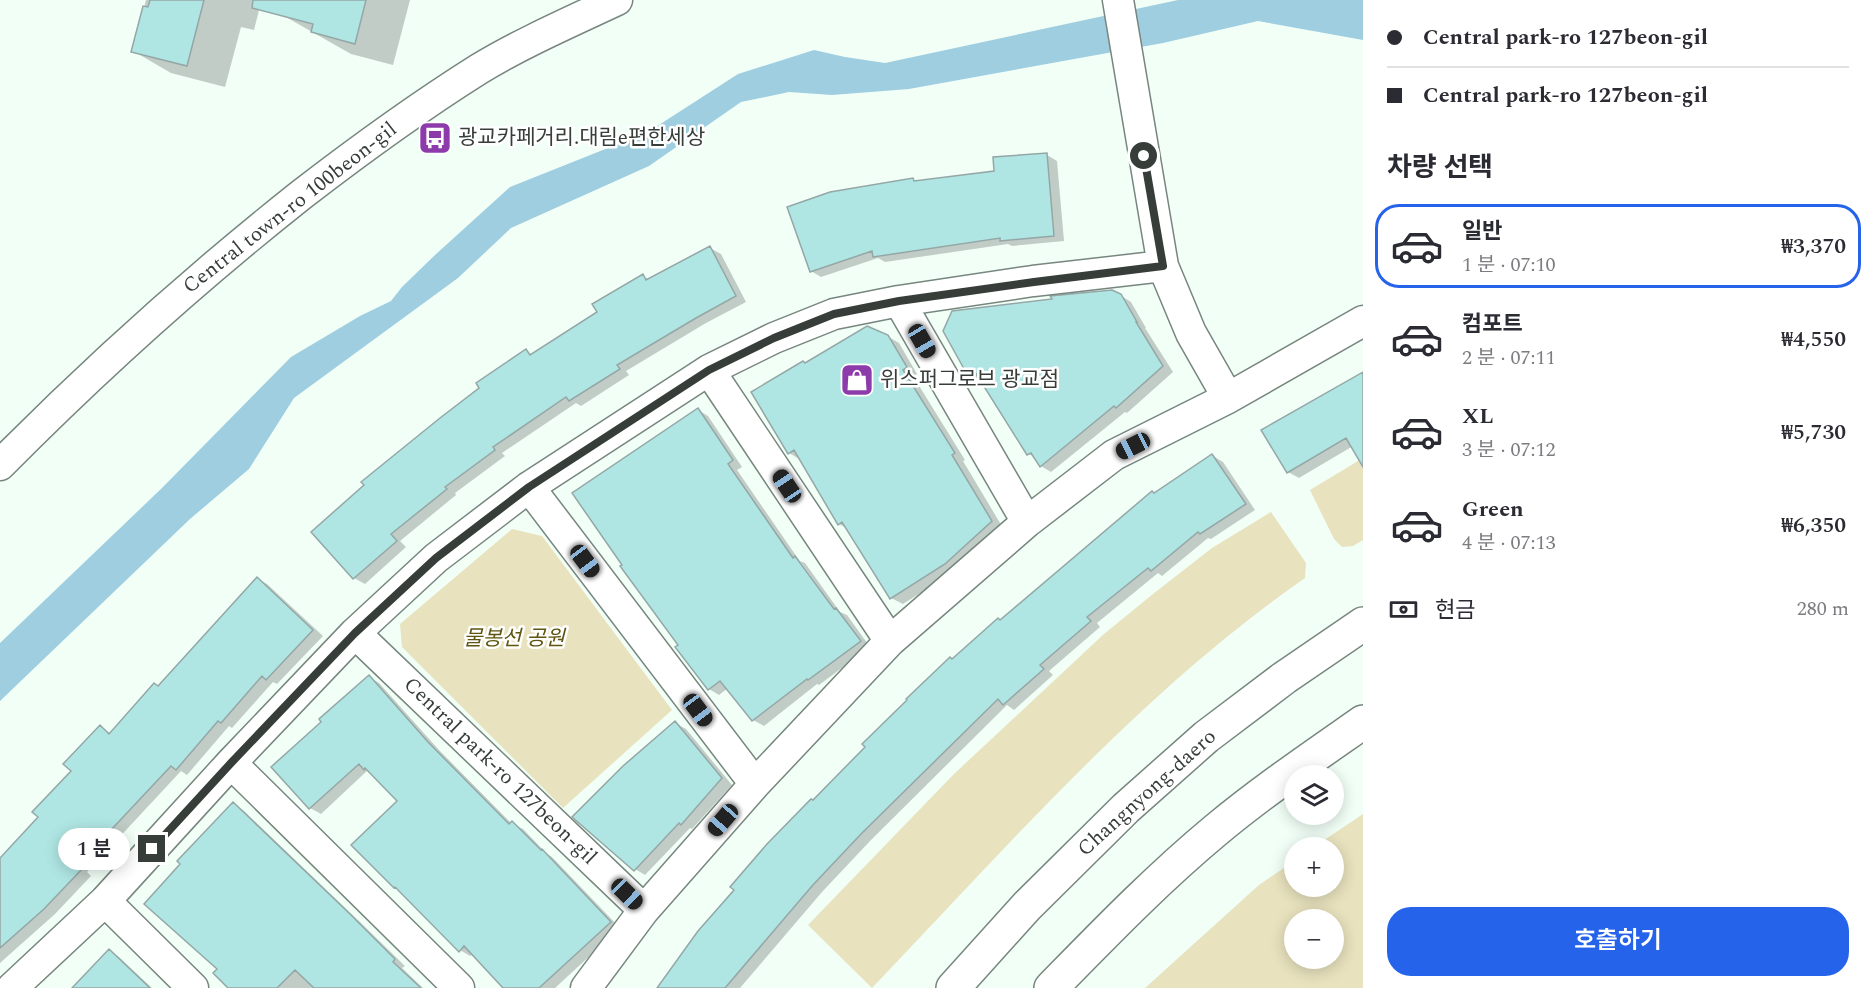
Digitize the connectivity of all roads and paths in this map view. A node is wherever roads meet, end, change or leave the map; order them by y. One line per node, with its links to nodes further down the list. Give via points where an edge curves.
1 (617, 0): 8 (street, Central town-ro 100beon-gil, via 481,68 344,162 182,293)
2 (1119, 0): 3 (street)
3 (1163, 266): 4 (street); 7 (street, via 1191,333)
4 (899, 301): 6 (street, via 834,314); 10 (street)
5 (1363, 321): 7 (street)
6 (709, 370): 9 (street); 13 (street)
7 (1228, 398): 10 (street, via 1114,456)
8 (0, 465)
9 (529, 487): 12 (street, via 436,558); 16 (street)
10 (1027, 522): 13 (street)
11 (1363, 624): 23 (main road, Changnyong-daero, via 1206,737 1126,808)
12 (355, 633): 15 (street); 18 (street, Central park-ro 127beon-gil)
13 (890, 641): 16 (street)
14 (1363, 722): 24 (main road, via 1216,830 1134,903)
15 (231, 763): 17 (street); 21 (street)
16 (755, 784): 18 (street)
17 (105, 901): 19 (street); 20 (street)
18 (644, 910): 22 (street)
19 (12, 988)
20 (193, 988)
21 (459, 988)
22 (586, 988)
23 (952, 988)
24 (1051, 988)

